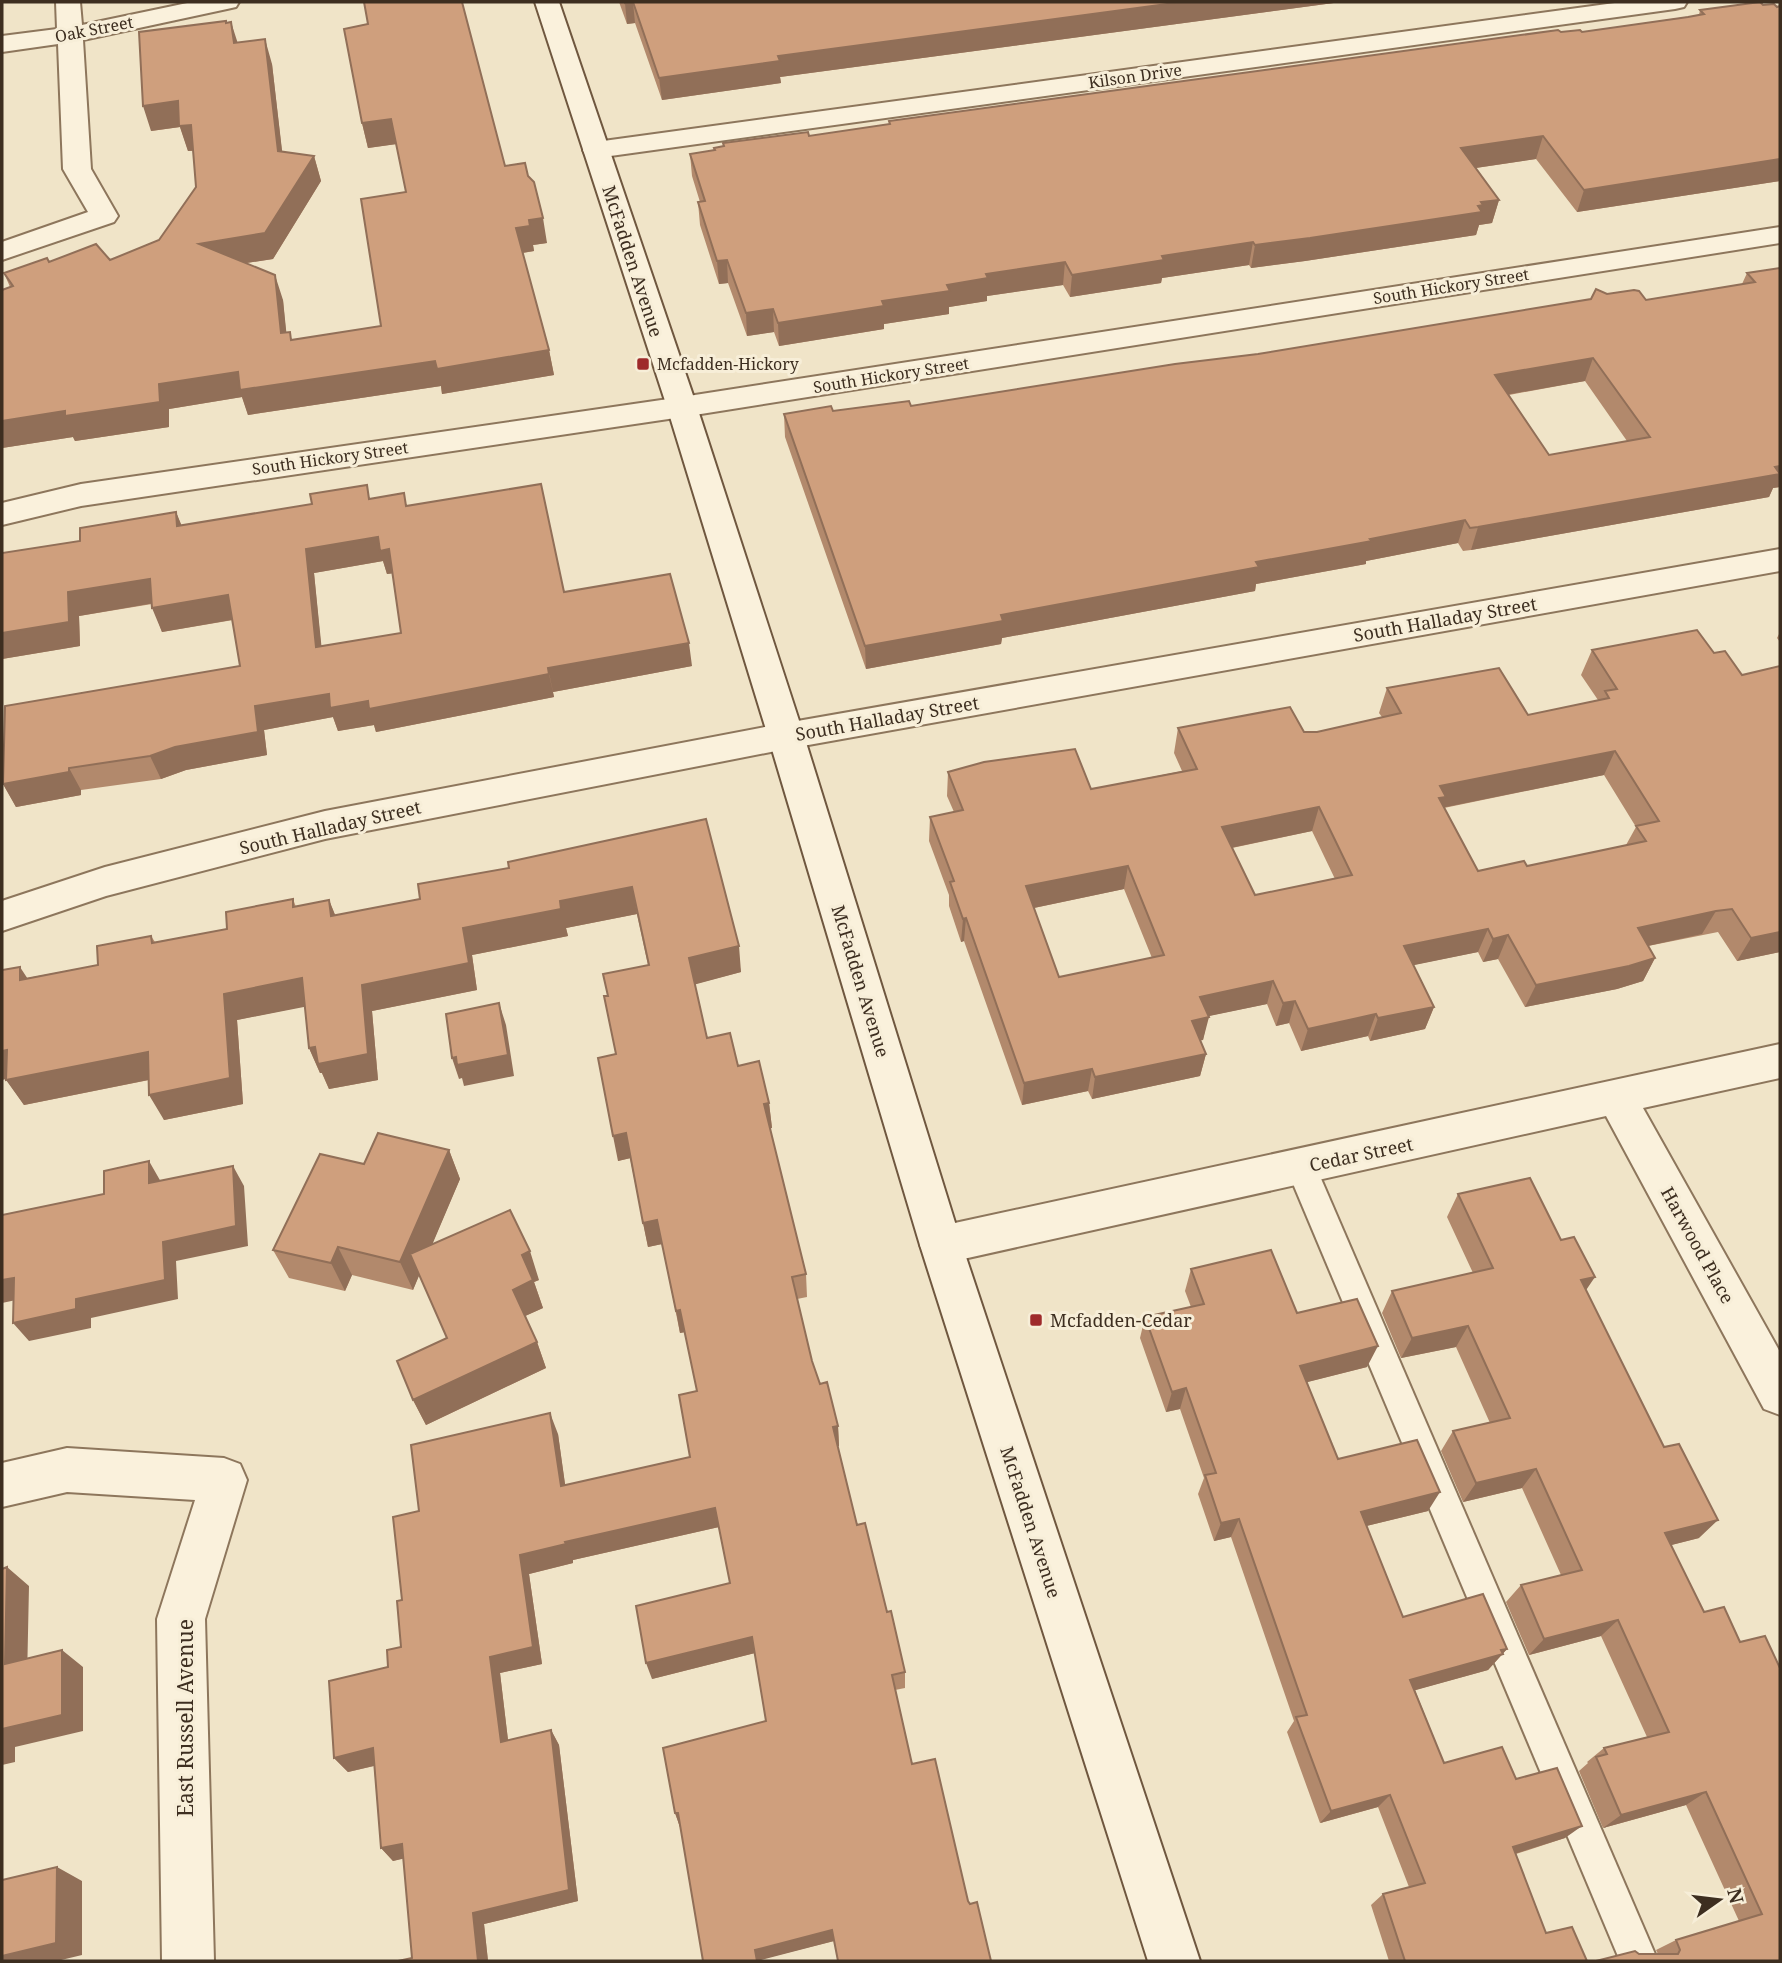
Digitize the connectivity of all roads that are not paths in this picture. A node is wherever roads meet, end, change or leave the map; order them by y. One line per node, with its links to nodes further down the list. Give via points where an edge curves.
1 (68, 2): 5 (street)
2 (227, 2): 5 (street, Oak Street)
3 (547, 2): 7 (street, McFadden Avenue)
4 (1675, 2): 7 (street, Kilson Drive)
5 (68, 35): 6 (street, Oak Street); 9 (street, via 77,169 104,216)
6 (2, 44)
7 (596, 150): 10 (street, McFadden Avenue)
8 (1780, 235): 10 (street, South Hickory Street)
9 (2, 251)
10 (682, 407): 11 (street, South Hickory Street, via 81,495); 13 (street, McFadden Avenue)
11 (2, 514)
12 (1780, 560): 13 (street, South Halladay Street)
13 (786, 736): 14 (street, South Halladay Street, via 325,825 105,882); 18 (street, McFadden Avenue)
14 (2, 916)
15 (1780, 1061): 16 (street, Cedar Street)
16 (1616, 1097): 17 (street, Cedar Street); 19 (street, Harwood Place)
17 (1301, 1167): 18 (street, Cedar Street); 23 (lane)
18 (941, 1245): 22 (street, McFadden Avenue)
19 (1780, 1394)
20 (2, 1485): 21 (street, East Russell Avenue, via 67,1470 224,1480 181,1619)
21 (188, 1961)
22 (1174, 1961)
23 (1639, 1961)

